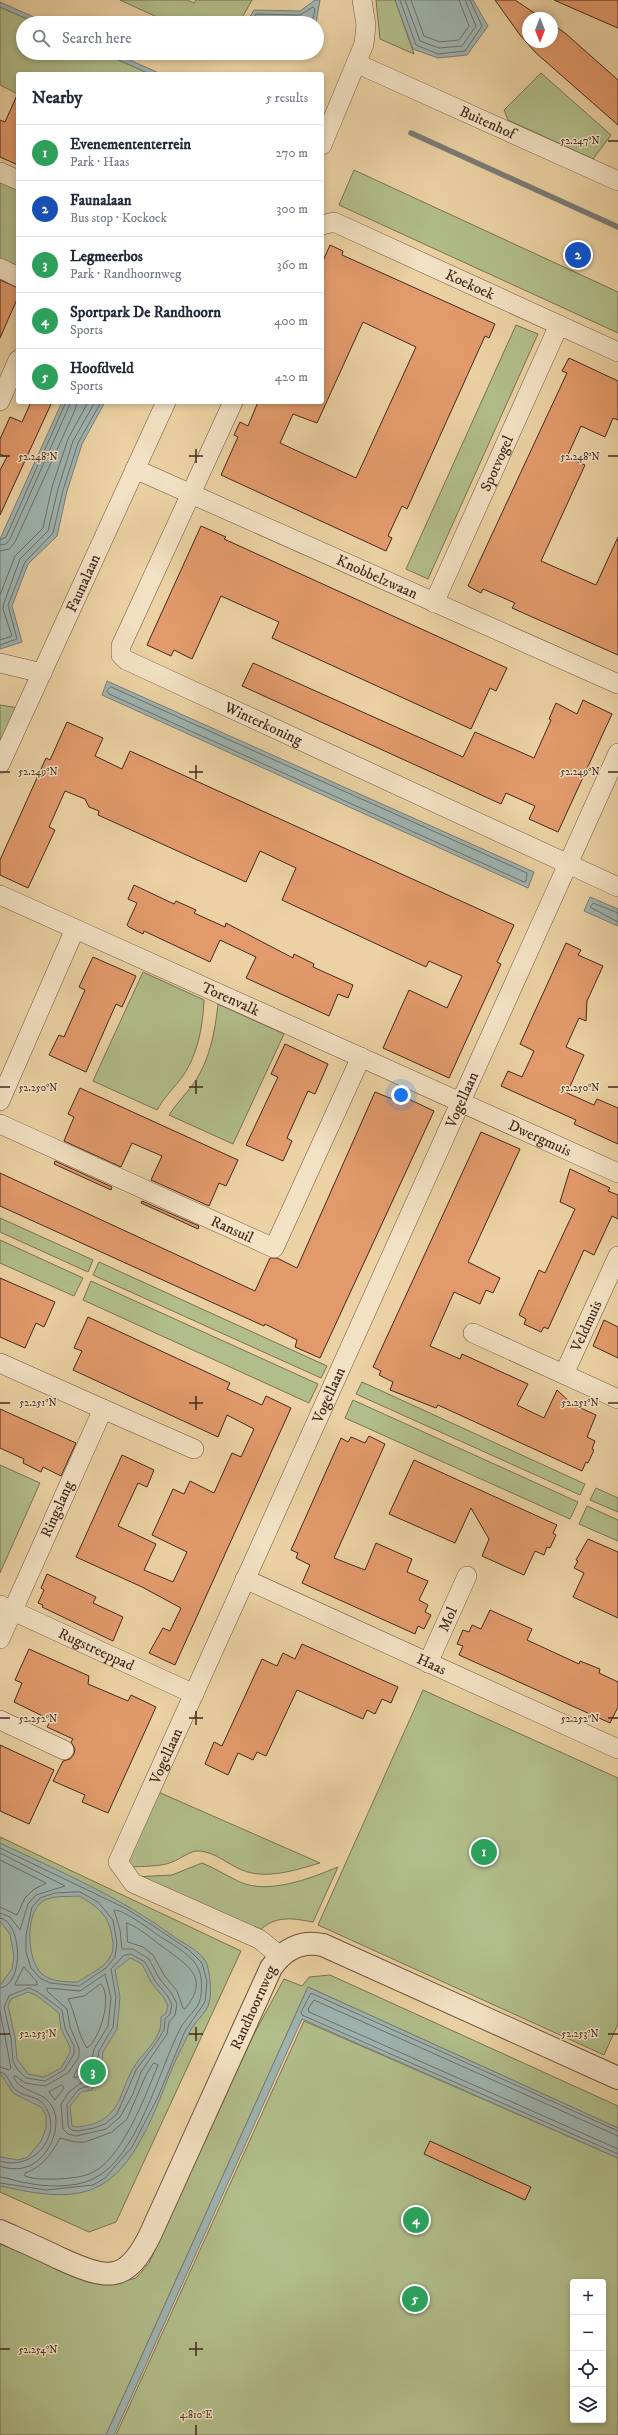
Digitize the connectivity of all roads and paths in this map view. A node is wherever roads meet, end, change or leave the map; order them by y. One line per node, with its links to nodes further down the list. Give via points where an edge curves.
1 (362, 0): 2 (street, via 366,25)
2 (358, 64): 3 (street); 6 (street, Buitenhof)
3 (324, 140)
4 (0, 172): 5 (street)
5 (16, 179)
6 (618, 181)
7 (324, 224): 10 (street, Koekoek, via 334,222)
8 (0, 268): 9 (street)
9 (16, 275)
10 (559, 325): 11 (street, Koekoek); 18 (street, Spotvogel)
11 (618, 352)
12 (16, 365): 13 (street)
13 (0, 401)
14 (165, 404): 16 (street, Faunalaan)
15 (232, 404): 17 (street)
16 (135, 469): 17 (street, Knobbelzwaan); 20 (street, Faunalaan)
17 (191, 494): 18 (street, Knobbelzwaan); 24 (street, Winterkoning, via 121,646 121,655 126,660)
18 (434, 603): 21 (street, Knobbelzwaan)
19 (0, 664): 20 (street)
20 (42, 673): 23 (street, Faunalaan)
21 (618, 684)
22 (618, 753): 24 (street, Vogellaan)
23 (0, 764)
24 (568, 864): 25 (street, Winterkoning); 30 (street, Vogellaan)
25 (618, 887)
26 (0, 895): 27 (street, Torenvalk)
27 (75, 929): 28 (street, Torenvalk); 29 (street)
28 (361, 1057): 30 (street, Torenvalk); 31 (street, Ransuil, via 274,1248)
29 (0, 1101)
30 (461, 1102): 32 (street, Dwergmuis); 41 (street, Vogellaan)
31 (0, 1124)
32 (618, 1173)
33 (618, 1256): 36 (street, Veldmuis)
34 (473, 1333): 36 (street)
35 (0, 1362): 38 (street)
36 (564, 1374): 37 (street)
37 (618, 1399)
38 (103, 1409): 39 (street); 42 (street, Ringslang)
39 (194, 1449)
40 (467, 1576): 44 (street, Mol)
41 (245, 1580): 44 (street, Haas); 45 (street, Vogellaan)
42 (6, 1608): 43 (street, Ringslang); 45 (street, Rugstreeppad)
43 (0, 1639)
44 (428, 1663): 47 (street, Haas)
45 (194, 1694): 49 (street, Vogellaan, via 118,1862 133,1883 259,1938)
46 (0, 1720): 48 (street)
47 (618, 1749)
48 (64, 1750)
49 (280, 1956): 50 (street, Randhoornweg, via 302,1944 323,1944); 51 (street, Randhoornweg, via 271,1968 151,2233 135,2261 118,2271 94,2273)
50 (618, 2078)
51 (0, 2231)

